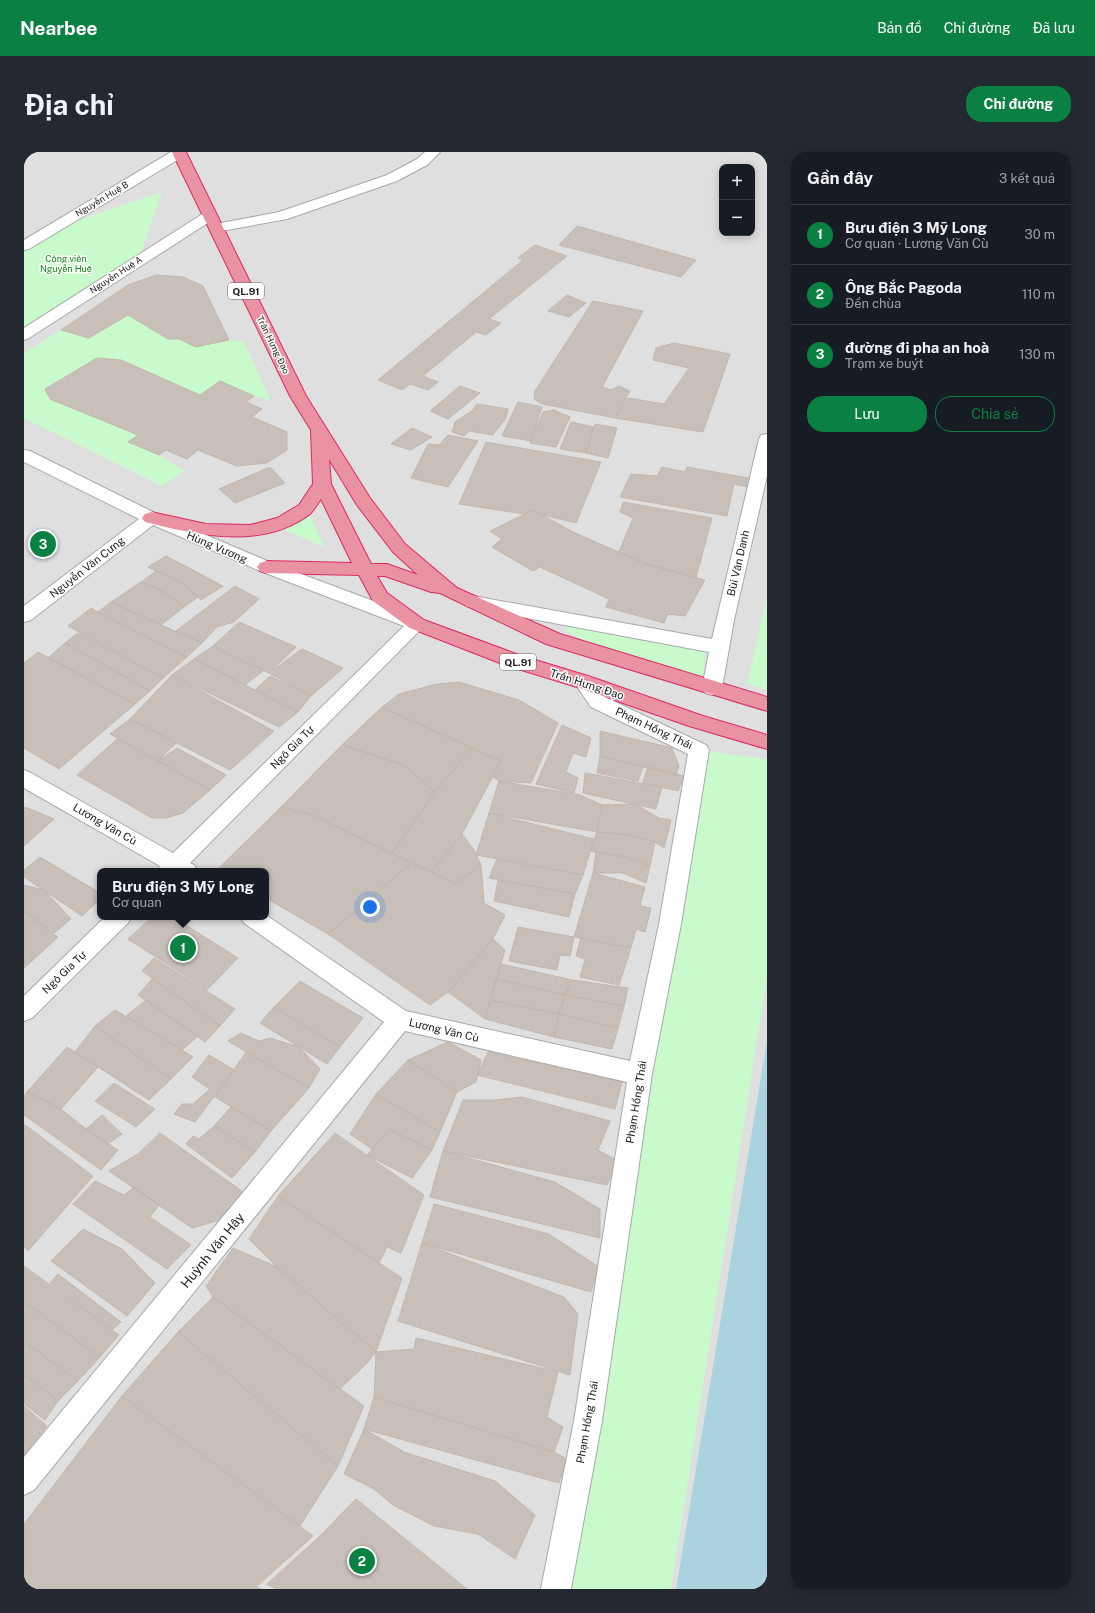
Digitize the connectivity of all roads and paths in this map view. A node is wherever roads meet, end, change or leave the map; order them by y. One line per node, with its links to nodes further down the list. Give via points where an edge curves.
1 (179, 152): 3 (highway, Trần Hưng Đạo / QL.91); 4 (street, Nguyễn Huệ B)
2 (433, 152): 3 (street, via 410,170 282,216)
3 (212, 222): 5 (street, Nguyễn Huệ A); 6 (highway, Trần Hưng Đạo / QL.91, via 298,396)
4 (24, 246)
5 (24, 335)
6 (318, 428): 9 (highway, QL.91); 13 (highway, QL.91, via 363,501 399,548)
7 (767, 439): 17 (street, Bùi Văn Danh)
8 (24, 455): 10 (street, Hùng Vương)
9 (322, 484): 10 (highway, via 305,509 282,522 250,531 206,530); 12 (highway, QL.91)
10 (151, 518): 11 (street, Hùng Vương); 15 (street, Nguyễn Văn Cưng)
11 (266, 567): 12 (highway); 16 (street, Hùng Vương)
12 (364, 568): 13 (highway, via 387,570); 16 (highway, Trần Hưng Đạo / QL.91, via 380,597)
13 (450, 592): 14 (highway, QL.91)
14 (473, 602): 17 (street); 19 (highway, QL.91, via 553,639)
15 (24, 616)
16 (417, 624): 18 (highway, Trần Hưng Đạo / QL.91, via 512,660); 23 (street, Ngô Gia Tự)
17 (720, 647): 19 (street, Bùi Văn Danh)
18 (584, 682): 21 (highway, Trần Hưng Đạo / QL.91, via 696,721); 28 (street, Phạm Hồng Thái, via 598,702 700,750 670,924)
19 (713, 688): 20 (highway, QL.91)
20 (767, 704)
21 (767, 742)
22 (24, 778): 23 (street, Lương Vãn Cù)
23 (176, 868)
24 (117, 920): 26 (street, Ngô Gia Tự)
25 (256, 920): 27 (street, Lương Vãn Cù)
26 (24, 1011)
27 (400, 1020): 28 (street, Lương Vãn Cù); 29 (street, Huỳnh Văn Hây)
28 (640, 1074): 30 (street, Phạm Hồng Thái, via 588,1421)
29 (24, 1480)
30 (556, 1589)

